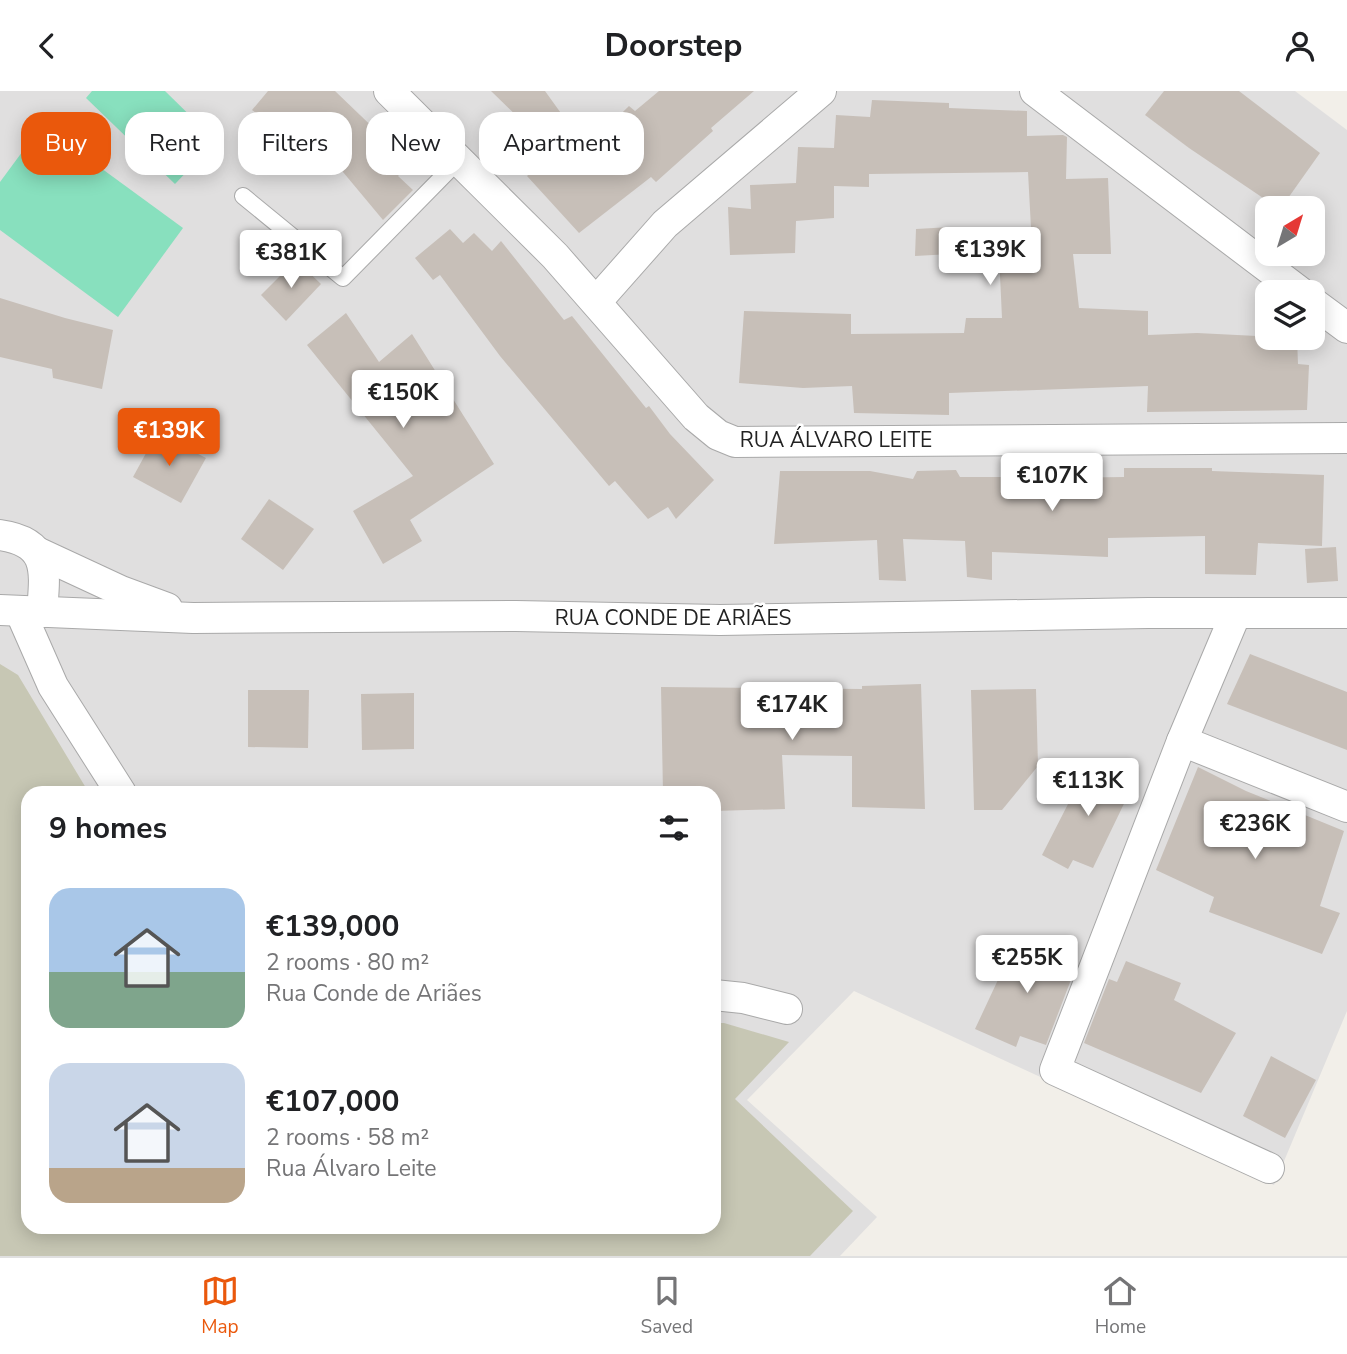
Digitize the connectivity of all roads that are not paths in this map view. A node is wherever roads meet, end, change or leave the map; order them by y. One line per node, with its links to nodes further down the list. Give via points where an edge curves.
1 (389, 91): 4 (street, RUA ÁLVARO LEITE)
2 (821, 91): 9 (street, via 665,224)
3 (1035, 91): 8 (street)
4 (410, 112)
5 (465, 166): 9 (street, RUA ÁLVARO LEITE)
6 (444, 175): 7 (lane, via 343,278)
7 (243, 196)
8 (1284, 280)
9 (596, 302): 12 (street, RUA ÁLVARO LEITE, via 696,417 718,435 736,442)
10 (1325, 312): 11 (street)
11 (1347, 328)
12 (1347, 438)
13 (0, 535): 14 (street, via 15,537)
14 (37, 552): 15 (street, via 45,569); 18 (street)
15 (13, 610): 18 (street, RUA CONDE DE ARIÃES); 20 (street, via 53,686)
16 (1236, 613): 17 (street, RUA CONDE DE ARIÃES); 18 (street, RUA CONDE DE ARIÃES, via 720,619); 19 (street)
17 (1347, 613)
18 (194, 618)
19 (1182, 741): 21 (street); 24 (street, via 1055,1070)
20 (117, 786)
21 (1347, 807)
22 (721, 996): 23 (street)
23 (788, 1009)
24 (1269, 1168)

